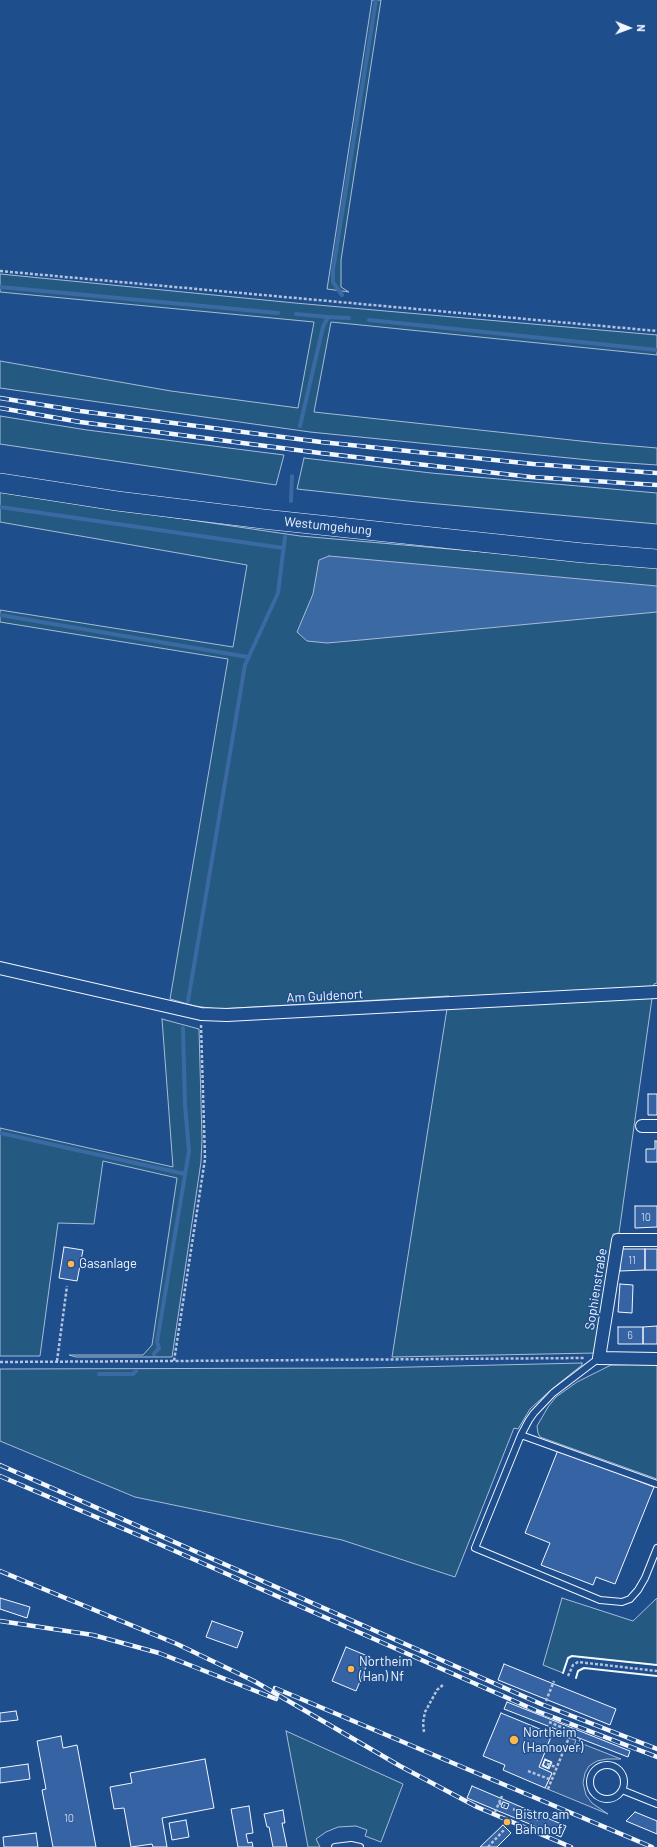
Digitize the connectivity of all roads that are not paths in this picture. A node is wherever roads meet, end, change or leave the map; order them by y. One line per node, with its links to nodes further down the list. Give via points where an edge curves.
1 (0, 482): 2 (main road, Westumgehung, via 263,519)
2 (657, 559)
3 (0, 968): 4 (street, Am Guldenort, via 201,1014 227,1015)
4 (657, 992)
5 (642, 1126): 6 (street)
6 (657, 1126)
7 (657, 1240): 8 (street, Sophienstraße, via 618,1240)
8 (600, 1358): 9 (street); 10 (lane, via 553,1393 534,1412)
9 (657, 1359)
10 (521, 1435): 11 (lane); 12 (lane, via 476,1548 600,1600 622,1602 630,1599 646,1578)
11 (657, 1484)
12 (657, 1548)
13 (622, 1790): 13 (lane, via 623,1778 617,1769 606,1766 595,1770 590,1786 595,1795 610,1799); 14 (lane)
14 (657, 1804)
15 (335, 1847): 16 (lane)
16 (360, 1847)

